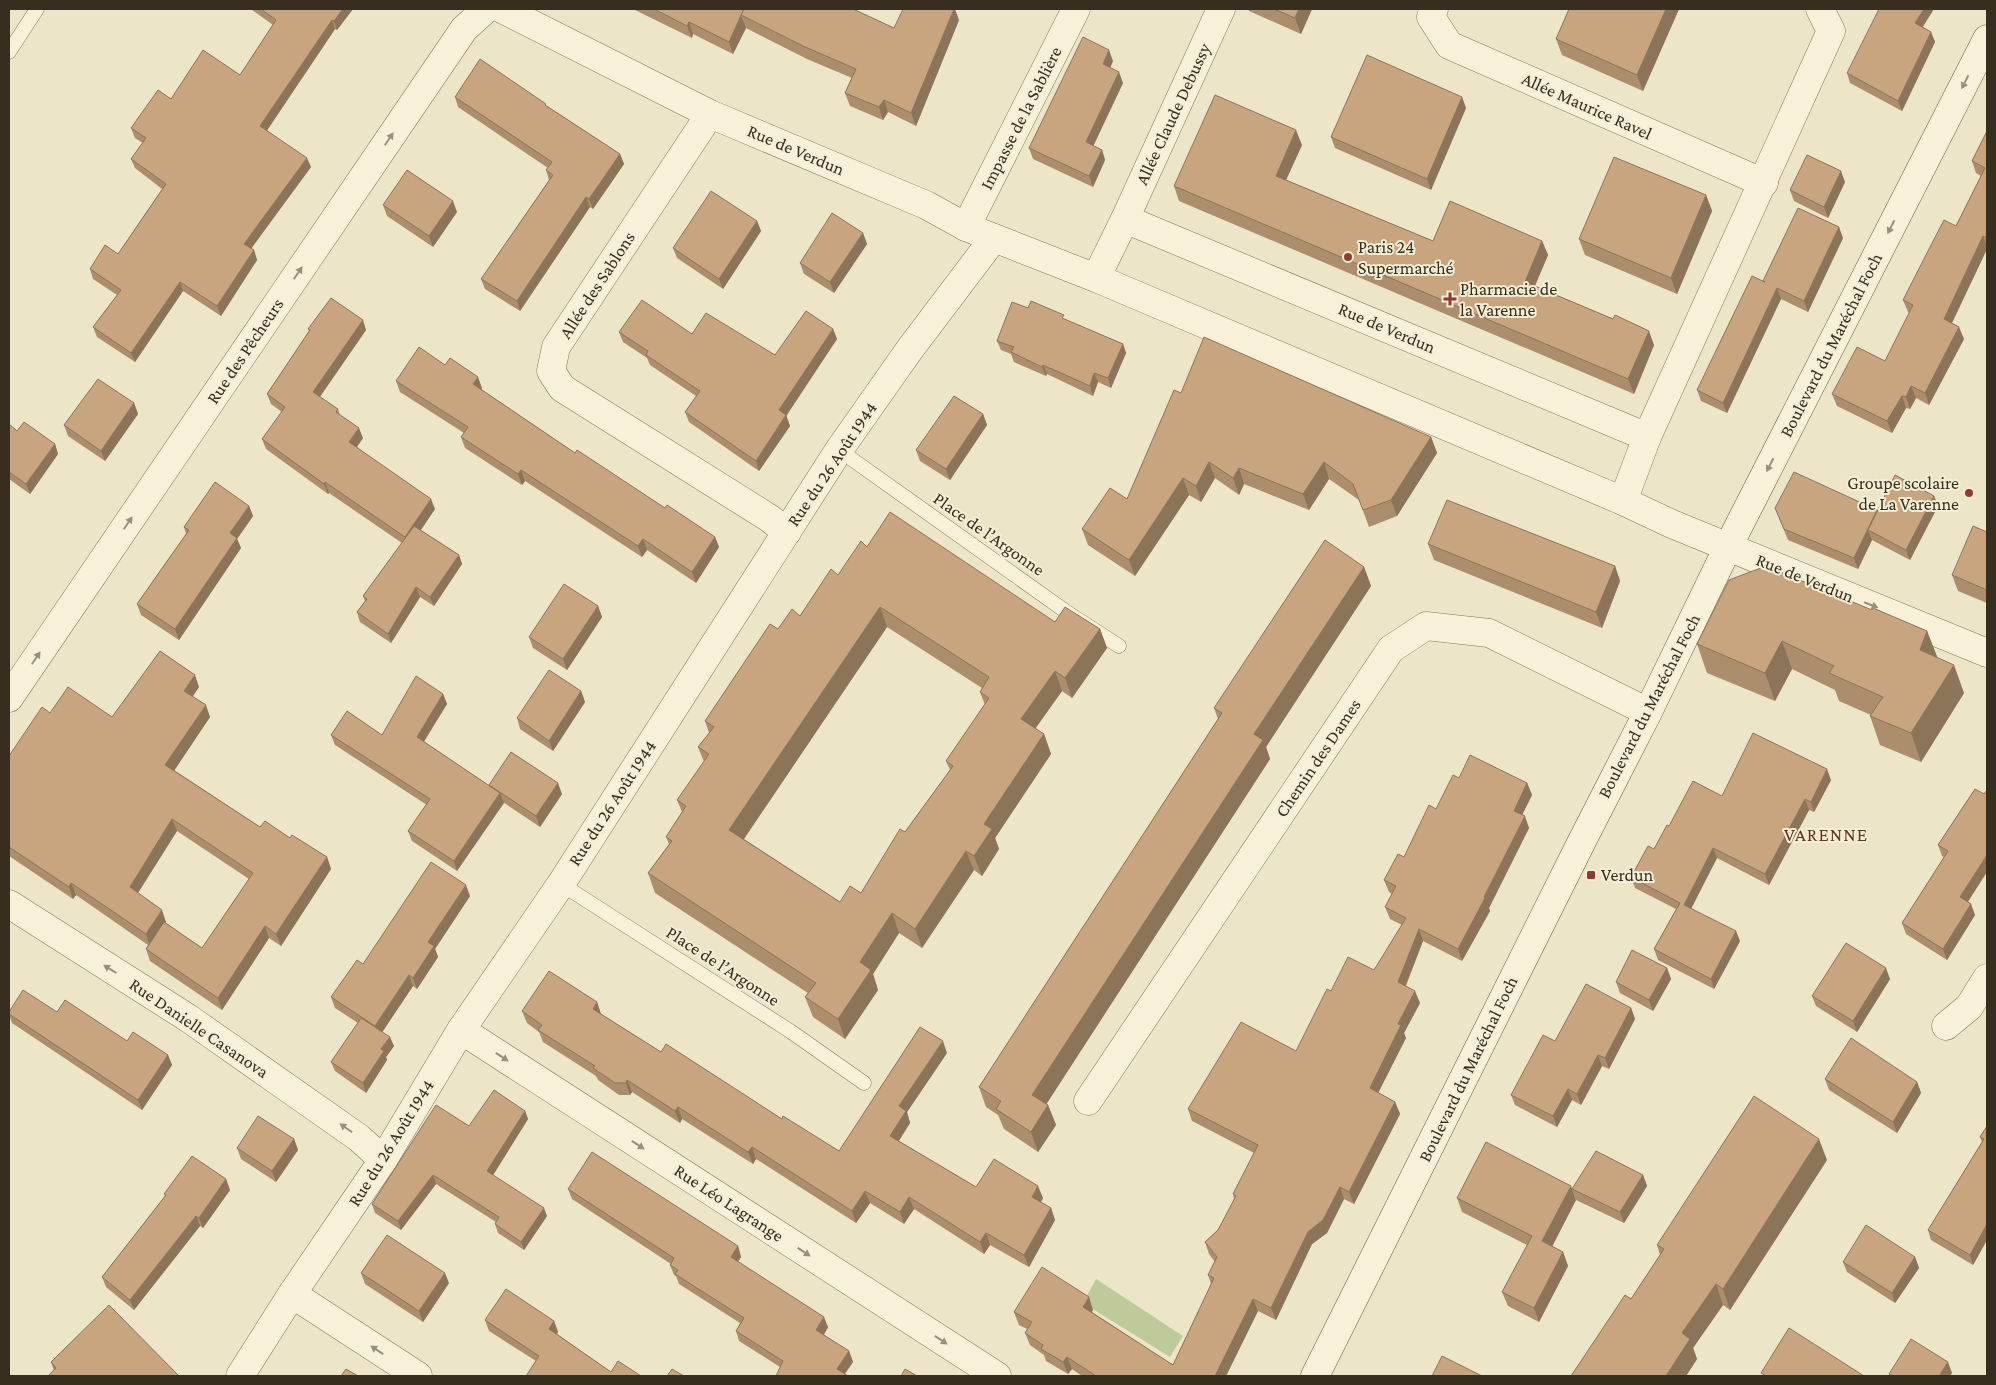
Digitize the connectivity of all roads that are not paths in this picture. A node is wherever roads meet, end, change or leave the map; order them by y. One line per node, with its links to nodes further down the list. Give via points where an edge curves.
1 (38, 9): 9 (lane)
2 (486, 9): 23 (street, Rue des Pêcheurs, one-way to 2, via 464,29)
3 (502, 9): 10 (street, Rue de Verdun)
4 (1076, 9): 13 (street, Impasse de la Sablière)
5 (1221, 9): 12 (street, Allée Claude Debussy)
6 (1434, 9): 11 (street, Allée Maurice Ravel, via 1431,17 1448,45)
7 (1820, 9): 11 (street, via 1832,31)
8 (1987, 39): 20 (street, Boulevard du Maréchal Foch, one-way to 20)
9 (9, 52)
10 (710, 114): 13 (street, Rue de Verdun, via 926,205); 19 (street, Allée des Sablons, via 556,347 551,371 562,388)
11 (1764, 183): 16 (street)
12 (1125, 219): 15 (street); 16 (street, Rue de Verdun)
13 (966, 226): 14 (street, Rue de Verdun)
14 (994, 238): 15 (street, Rue de Verdun); 17 (street, Rue du 26 Août 1944)
15 (1096, 278): 18 (street, Rue de Verdun)
16 (1647, 437): 18 (street)
17 (839, 450): 19 (street, Rue du 26 Août 1944); 21 (lane, Place de l’Argonne)
18 (1623, 501): 20 (street, Rue de Verdun)
19 (787, 532): 25 (street, Rue du 26 Août 1944)
20 (1728, 547): 22 (street, Rue de Verdun, one-way to 22); 24 (street, Boulevard du Maréchal Foch)
21 (1119, 646)
22 (1987, 653)
23 (9, 698)
24 (1648, 712): 31 (street, Chemin des Dames, via 1489,633 1426,626 1391,649); 37 (street, Boulevard du Maréchal Foch)
25 (561, 884): 29 (street, Rue du 26 Août 1944); 30 (lane, Place de l’Argonne)
26 (9, 904): 32 (street, Rue Danielle Casanova, one-way to 26, via 359,1138 188,1018)
27 (1987, 978): 28 (street, via 1969,1007)
28 (1946, 1026)
29 (461, 1030): 32 (street, Rue du 26 Août 1944); 36 (street, Rue Léo Lagrange, one-way to 36)
30 (864, 1082)
31 (1088, 1101)
32 (383, 1160): 33 (street, Rue du 26 Août 1944)
33 (292, 1294): 34 (street, Rue du 26 Août 1944); 35 (street, one-way to 33)
34 (240, 1376)
35 (418, 1376)
36 (996, 1376)
37 (1315, 1376)

